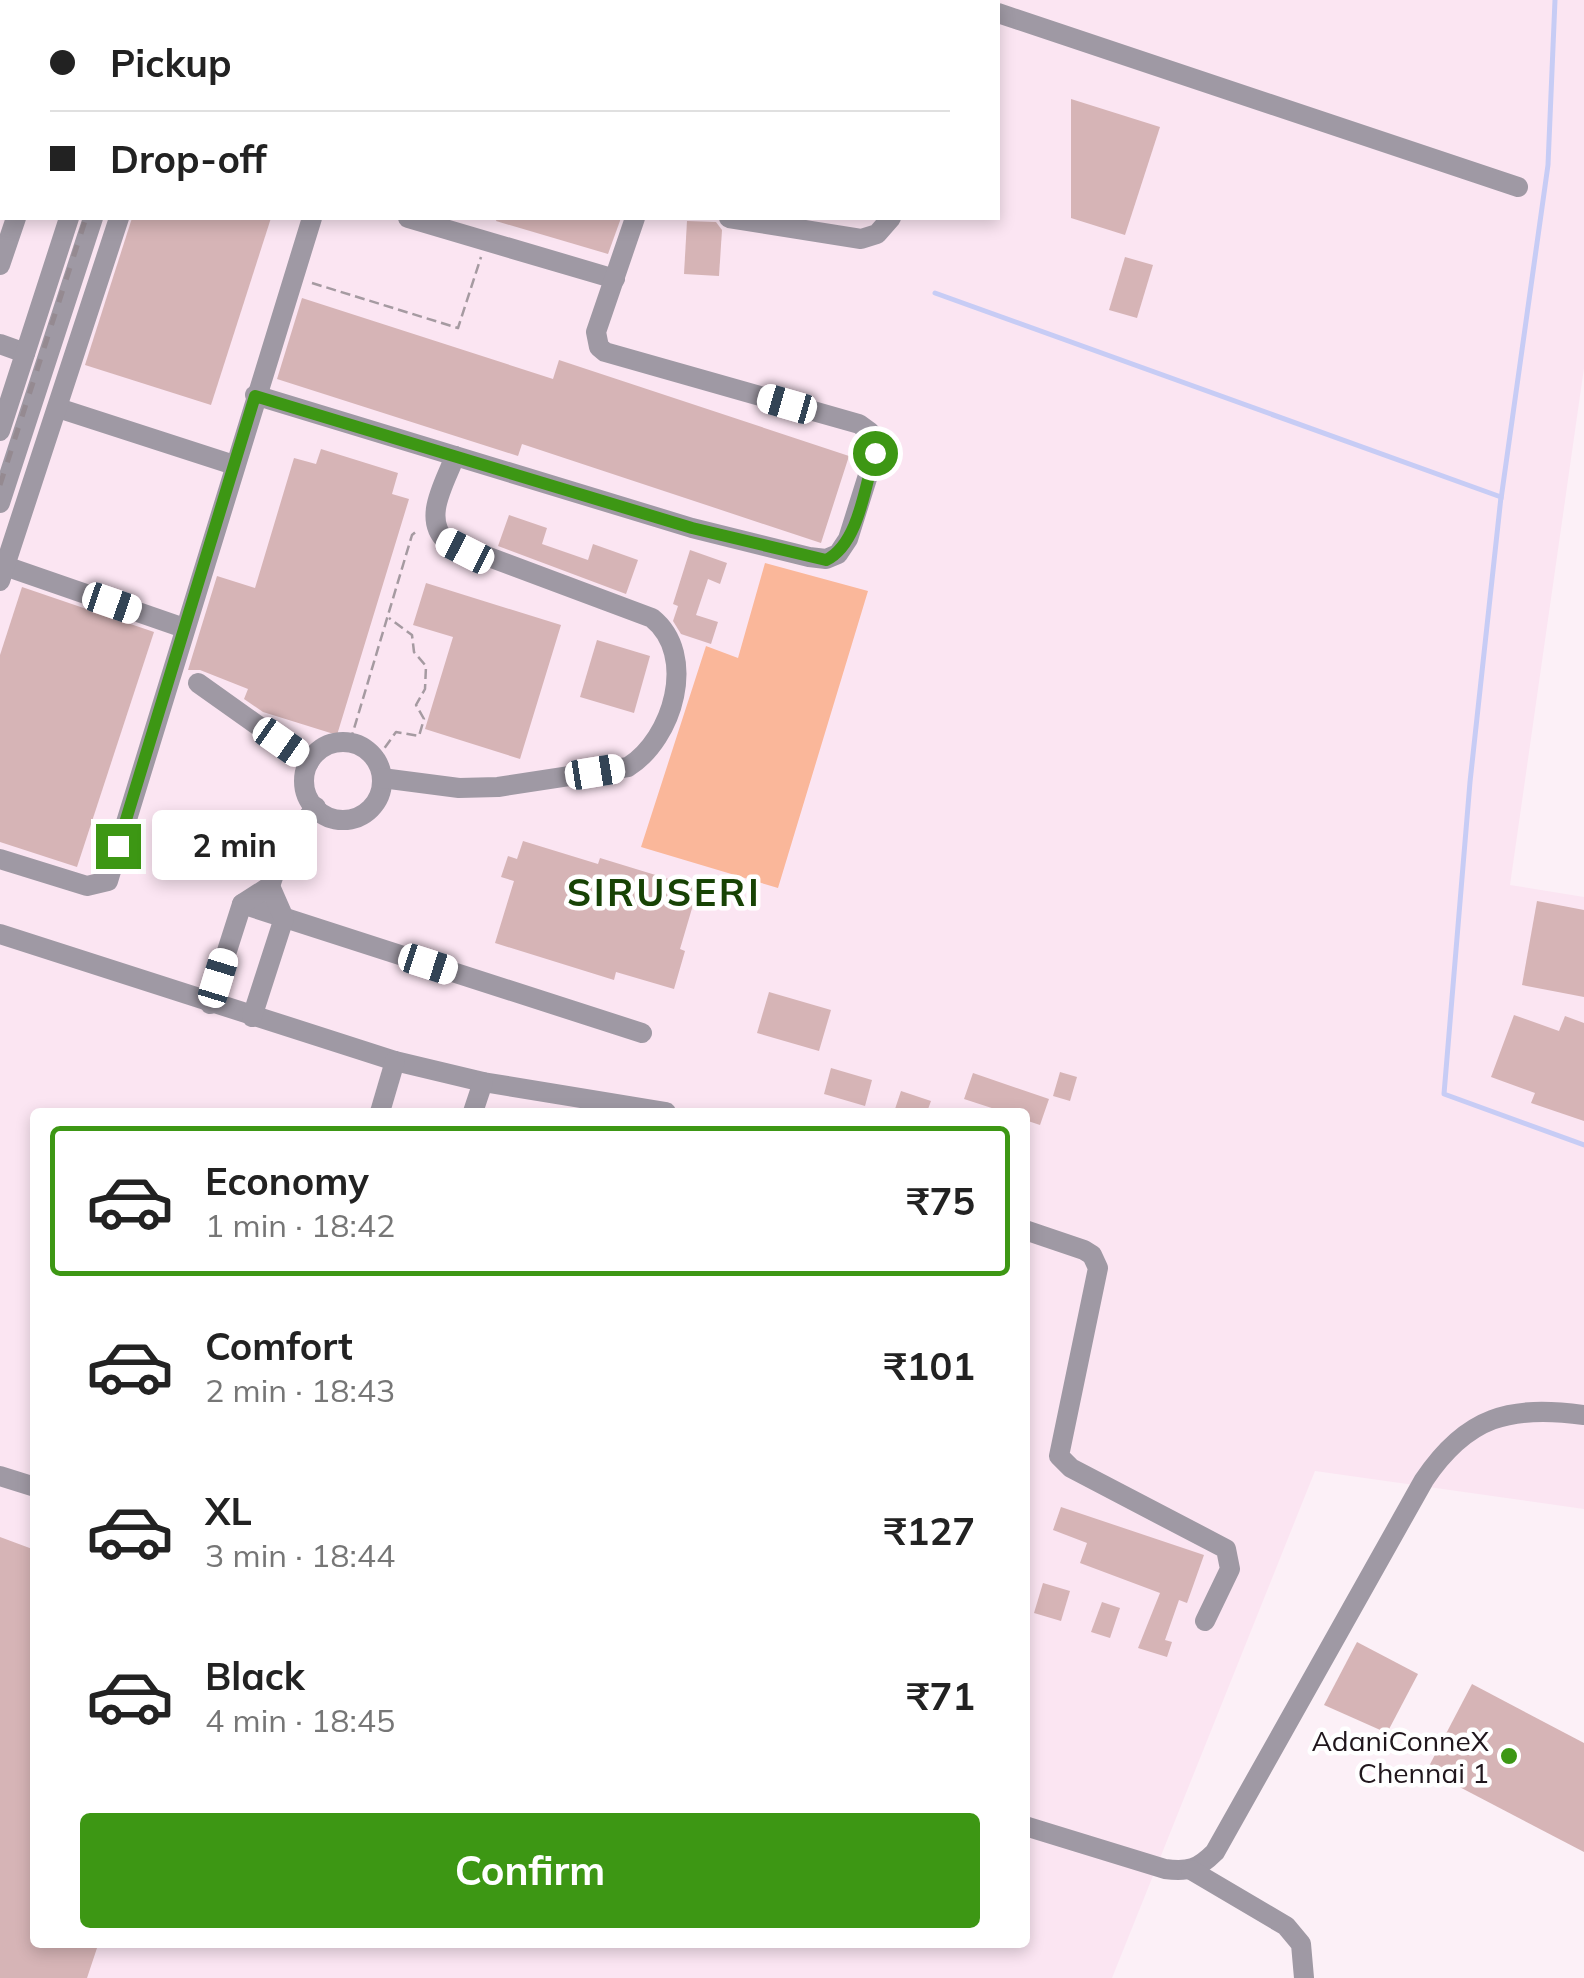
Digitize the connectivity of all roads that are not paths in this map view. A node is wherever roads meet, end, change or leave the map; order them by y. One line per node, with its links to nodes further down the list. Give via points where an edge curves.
1 (1000, 14): 2 (street)
2 (1518, 187)
3 (15, 220): 12 (street)
4 (68, 220): 15 (street)
5 (92, 220): 22 (street)
6 (118, 220): 18 (street)
7 (311, 220): 17 (street)
8 (414, 220): 13 (street)
9 (634, 220): 13 (street)
10 (742, 220): 11 (street, via 861,239 878,234)
11 (889, 220)
12 (0, 264)
13 (616, 279): 20 (street, via 596,332 606,352 870,432 875,453 838,554 809,557 692,528)
14 (0, 344): 15 (street)
15 (25, 353): 16 (street)
16 (9, 371): 19 (street)
17 (255, 396): 20 (street); 21 (street)
18 (58, 408): 21 (street); 23 (street)
19 (0, 431)
20 (454, 456): 27 (street, via 433,518 436,532 465,551 652,618 667,630 678,665 660,736 628,767 459,788)
21 (234, 465): 24 (street)
22 (0, 503)
23 (2, 573): 24 (street)
24 (184, 628): 29 (street, via 108,881 87,886)
25 (198, 683): 26 (street)
26 (309, 762): 27 (street, via 324,746 350,742 362,746); 28 (street, via 306,790)
27 (379, 769): 28 (street, via 376,802 356,818 332,818)
28 (316, 807): 30 (street, via 283,848)
29 (0, 859)
30 (270, 886): 31 (street); 32 (street)
31 (242, 904): 32 (street); 34 (street)
32 (284, 918): 35 (street); 36 (street)
33 (1, 937): 34 (street)
34 (210, 1004): 35 (street)
35 (252, 1017): 37 (street)
36 (642, 1033)
37 (395, 1061): 38 (street); 39 (street)
38 (483, 1082): 40 (street); 41 (street)
39 (381, 1108)
40 (473, 1108)
41 (642, 1108)
42 (1030, 1232): 46 (street, via 1084,1250 1098,1268 1059,1456 1226,1549 1230,1569)
43 (1584, 1415): 48 (street, via 1515,1410 1445,1449 1215,1852)
44 (0, 1476): 45 (street)
45 (30, 1486)
46 (1205, 1621)
47 (1030, 1828): 48 (street, via 1165,1870)
48 (1191, 1870): 49 (street, via 1286,1926 1301,1944)
49 (1304, 1978)

